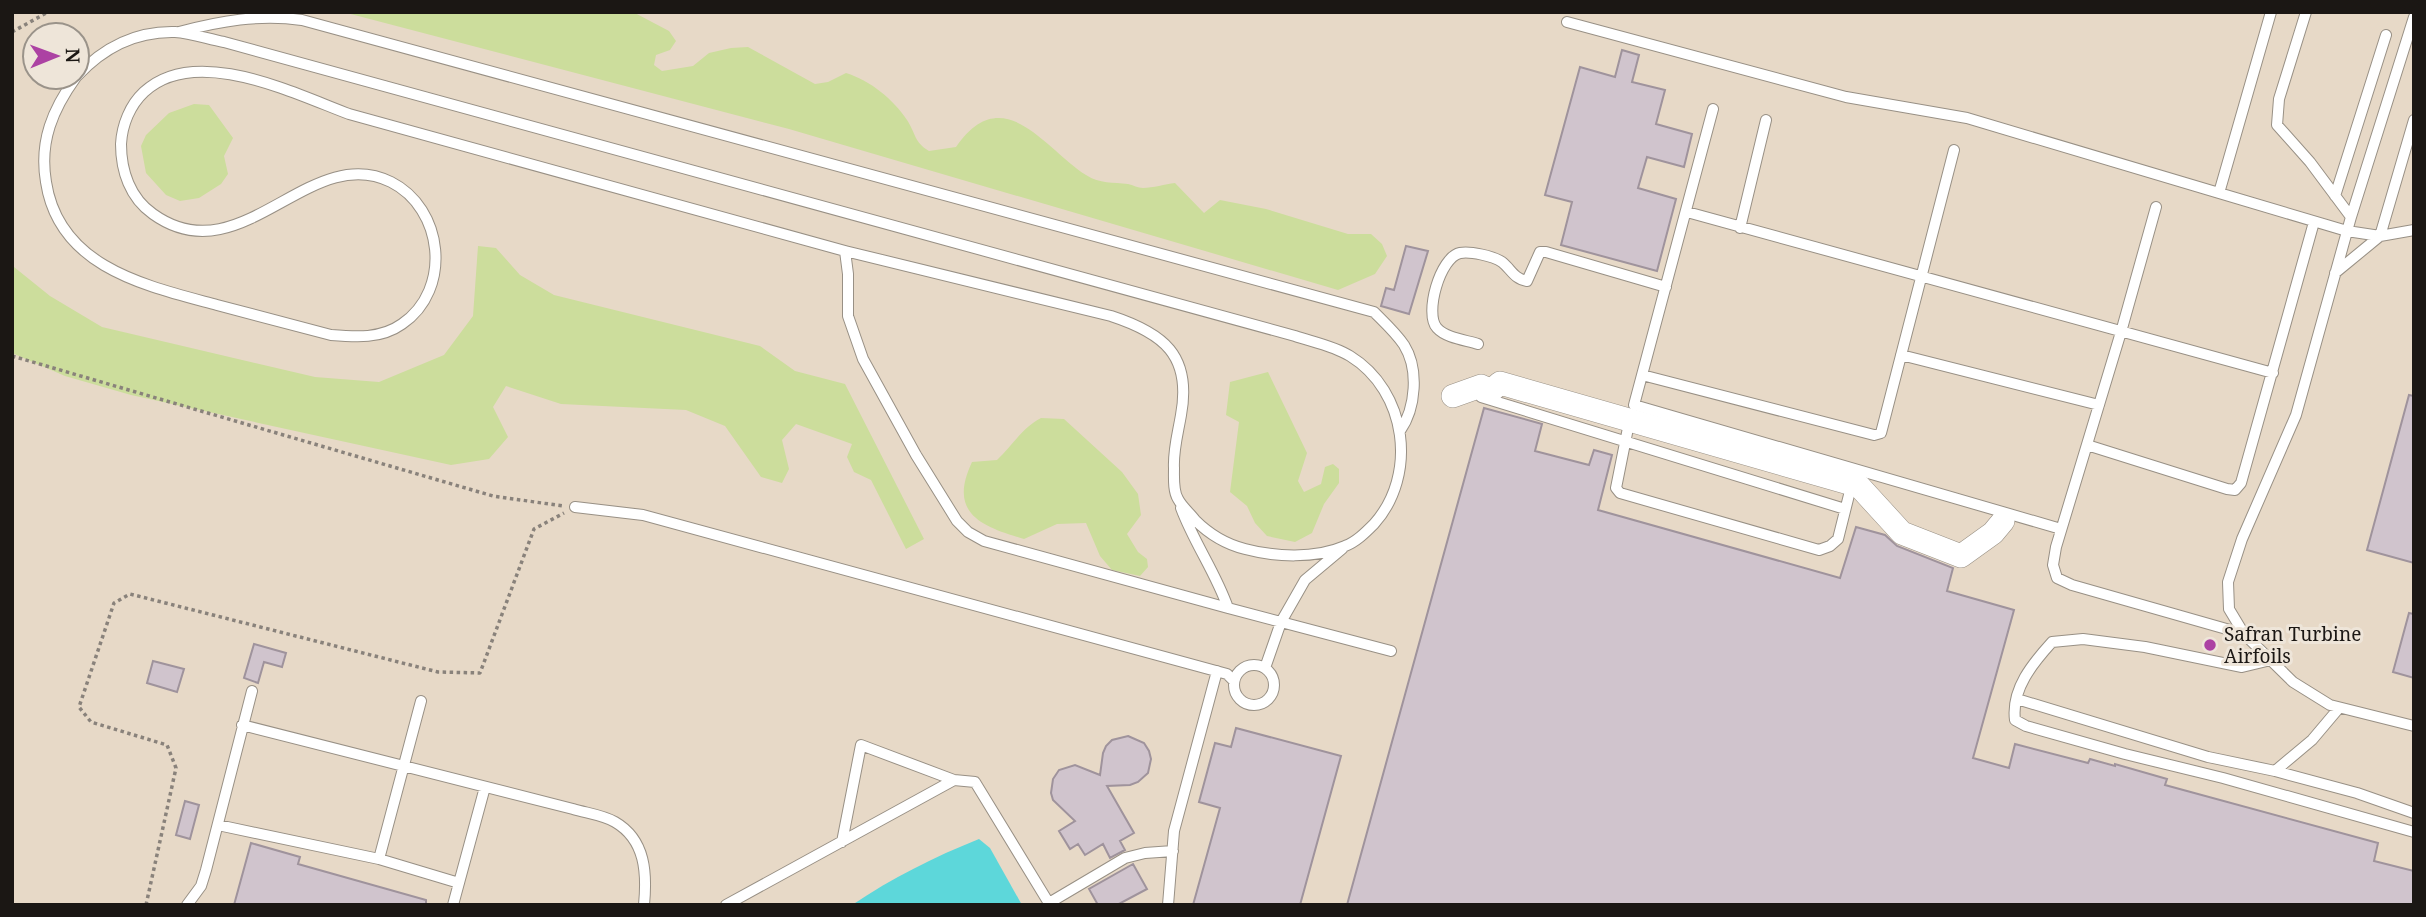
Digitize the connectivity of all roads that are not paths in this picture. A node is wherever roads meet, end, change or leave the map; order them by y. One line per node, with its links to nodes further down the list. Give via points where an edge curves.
1 (2271, 12): 13 (lane)
2 (2306, 12): 14 (lane, via 2279,99 2277,125)
3 (2414, 18): 17 (lane)
4 (1567, 22): 13 (lane, via 1846,97 1967,118)
5 (176, 32): 7 (lane, via 118,43); 35 (lane, via 1324,345 1350,356 1377,381); 35 (lane, via 253,17 302,20 1374,312 1403,343 1412,366 1412,404)
6 (2386, 35): 14 (lane)
7 (91, 62)
8 (67, 91): 23 (lane, via 49,125 44,164 55,210 83,250 134,281 331,335 371,336 403,324 425,299 436,265 436,245 422,209 391,182 353,174 312,185 233,227 192,229 162,220 134,193 121,156 131,109 152,85 182,72 243,77 349,114)
9 (1713, 109): 16 (lane)
10 (1766, 120): 19 (lane)
11 (2414, 120): 22 (lane)
12 (1954, 150): 25 (lane)
13 (2219, 193): 18 (lane)
14 (2335, 196): 17 (lane)
15 (2156, 207): 27 (lane)
16 (1687, 212): 19 (lane); 26 (lane)
17 (2351, 217): 21 (lane)
18 (2314, 222): 21 (lane); 30 (lane)
19 (1740, 228): 25 (lane)
20 (2414, 230): 22 (lane)
21 (2347, 231): 22 (lane); 24 (lane)
22 (2380, 236): 24 (lane)
23 (845, 251): 38 (lane, via 1111,316 1154,333 1167,345 1181,374 1182,413 1173,462); 44 (lane, via 848,316 863,359 916,455 968,532 984,541)
24 (2335, 273): 46 (lane, via 2296,415 2228,582 2229,609)
25 (1921, 278): 27 (lane); 29 (lane)
26 (1666, 287): 28 (lane, via 1546,251 1540,253 1527,281 1518,279 1500,260 1461,253 1450,256 1431,310 1435,327); 31 (lane)
27 (2121, 332): 30 (lane); 33 (lane)
28 (1478, 344)
29 (1901, 355): 31 (lane, via 1878,435); 33 (lane)
30 (2273, 373): 36 (lane, via 2241,483 2235,490)
31 (1642, 375): 34 (lane)
32 (1459, 394): 34 (street, via 1481,386 1491,391 1500,383)
33 (2099, 405): 36 (lane)
34 (1629, 423): 37 (street); 40 (lane); 40 (lane, via 1616,488 1620,493 1819,550 1838,539)
35 (1401, 431): 43 (lane, via 1399,476 1387,505 1368,530)
36 (2087, 445): 42 (lane)
37 (1854, 477): 40 (lane); 41 (street, via 1902,533 1961,556); 42 (lane)
38 (1177, 498): 43 (lane, via 1213,536 1242,549 1287,555); 44 (lane)
39 (575, 507): 50 (lane, via 643,515)
40 (1845, 509)
41 (2003, 521)
42 (2061, 529): 46 (lane, via 2053,565 2057,578)
43 (1344, 547): 45 (lane, via 1305,580)
44 (1228, 608): 45 (lane)
45 (1281, 622): 47 (lane); 49 (lane)
46 (2244, 634): 48 (lane)
47 (1391, 651)
48 (2271, 660): 53 (lane, via 2242,667 2145,647 2083,639 2052,642 2028,668); 55 (lane, via 2293,682)
49 (1265, 668): 51 (lane, via 1244,667); 51 (lane, via 1273,678 1273,690 1260,704 1239,698)
50 (1217, 671): 51 (lane); 66 (lane, via 1174,831)
51 (1234, 681)
52 (252, 691): 56 (lane)
53 (2017, 699): 59 (lane, via 2208,757); 64 (lane, via 2015,720 2026,726)
54 (421, 701): 58 (lane)
55 (2339, 708): 57 (lane); 59 (lane, via 2312,740)
56 (242, 725): 58 (lane); 63 (lane)
57 (2414, 726)
58 (404, 765): 61 (lane); 67 (lane)
59 (2274, 771): 62 (lane)
60 (954, 780): 65 (lane); 65 (lane, via 861,745); 69 (lane, via 975,782)
61 (485, 787): 68 (lane); 72 (lane, via 614,821 631,835 640,851 647,877)
62 (2414, 813)
63 (218, 825): 67 (lane); 70 (lane, via 201,886)
64 (2414, 832)
65 (842, 842): 73 (lane)
66 (1173, 851): 69 (lane, via 1125,858); 74 (lane)
67 (379, 859): 68 (lane)
68 (459, 883): 71 (lane)
69 (1050, 904)
70 (187, 905)
71 (453, 905)
72 (644, 905)
73 (726, 905)
74 (1168, 905)

